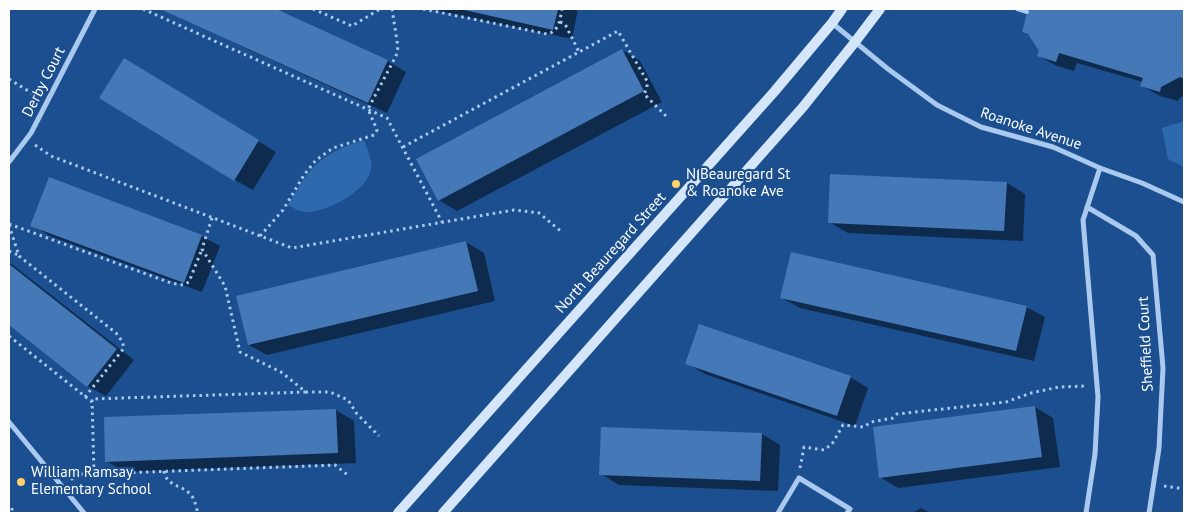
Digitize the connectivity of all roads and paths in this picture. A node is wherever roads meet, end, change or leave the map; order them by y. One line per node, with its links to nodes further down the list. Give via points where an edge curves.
1 (95, 9): 17 (street, Derby Court)
2 (143, 9): 18 (path)
3 (313, 9): 4 (path, via 352,26)
4 (380, 9)
5 (392, 9): 18 (path, via 398,47 396,56)
6 (423, 9): 12 (path, via 547,34 556,30)
7 (562, 9): 12 (path)
8 (842, 9): 13 (main road, North Beauregard Street)
9 (880, 9): 14 (main road)
10 (1017, 9): 11 (lane)
11 (1027, 12)
12 (560, 22): 15 (path, via 565,24)
13 (832, 23): 14 (street, Roanoke Avenue); 52 (main road, North Beauregard Street)
14 (855, 42): 23 (street, Roanoke Avenue, via 937,105 981,127 1053,147); 53 (main road, via 803,107)
15 (579, 52): 19 (path, via 618,31 646,81 644,94); 21 (path)
16 (9, 79): 17 (path)
17 (48, 103): 20 (street, Derby Court)
18 (368, 110): 21 (path, via 387,118); 30 (path, via 377,130 374,135 333,148 316,160 283,210)
19 (666, 116)
20 (26, 140): 22 (street, Derby Court); 26 (path, via 51,156)
21 (403, 147): 27 (path)
22 (9, 162)
23 (1100, 168): 24 (street, Roanoke Avenue); 25 (street)
24 (1184, 202)
25 (1088, 207): 35 (street, via 1083,220); 45 (street, Sheffield Court, via 1136,236 1153,255 1163,368)
26 (212, 218): 30 (path); 31 (path)
27 (442, 222): 29 (path, via 514,210 539,213); 30 (path, via 292,248)
28 (9, 224): 31 (path, via 172,284 189,282); 33 (path)
29 (563, 233)
30 (260, 236)
31 (202, 249): 36 (path, via 225,286 240,352 281,372)
32 (9, 251): 33 (path)
33 (19, 256): 37 (path, via 122,341 124,348)
34 (9, 336): 37 (path)
35 (1096, 385): 44 (path, via 1059,387 1006,402 896,414 893,418 864,426 842,425 832,444 824,450 804,447); 56 (street, via 1095,454)
36 (306, 392): 38 (path, via 92,399); 40 (path, via 330,392 348,400)
37 (85, 397): 38 (path)
38 (92, 402): 42 (path)
39 (9, 422): 46 (street)
40 (379, 436)
41 (164, 471): 42 (path); 43 (path, via 335,465); 51 (path, via 170,482 190,494)
42 (94, 474): 46 (path, via 77,474)
43 (349, 476)
44 (799, 478): 54 (street); 55 (street, via 850,509)
45 (1154, 485): 47 (path); 57 (street, Sheffield Court)
46 (62, 488): 50 (street)
47 (1184, 489)
48 (12, 508): 49 (path)
49 (12, 513)
50 (84, 513)
51 (198, 513)
52 (398, 513)
53 (443, 513)
54 (778, 513)
55 (847, 513)
56 (1086, 513)
57 (1149, 513)

